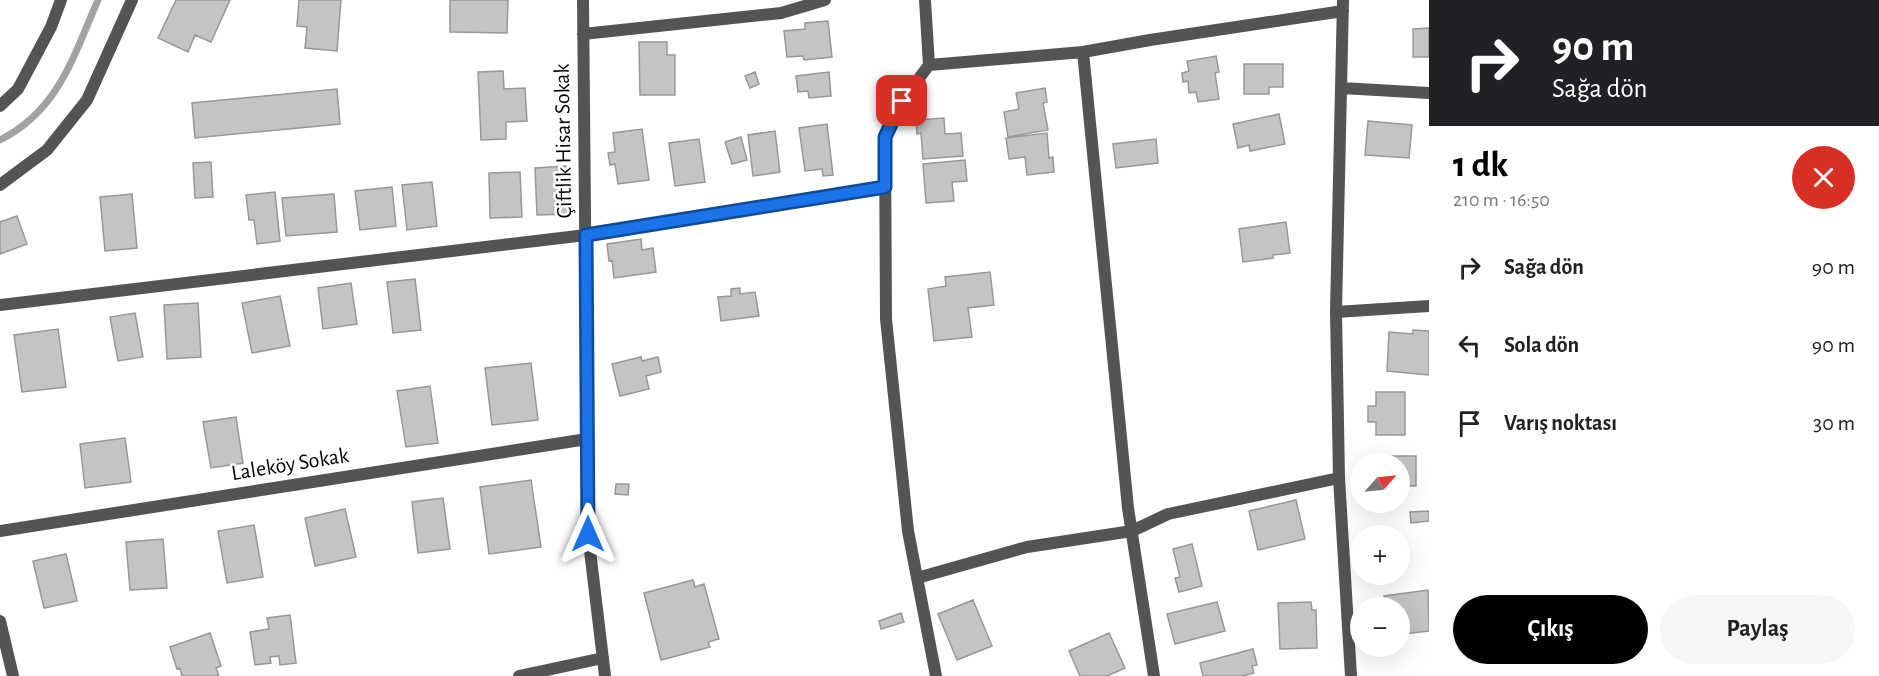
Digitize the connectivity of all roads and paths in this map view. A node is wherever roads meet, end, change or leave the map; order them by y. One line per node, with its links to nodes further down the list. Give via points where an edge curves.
1 (61, 0): 12 (street, via 18,89)
2 (132, 0): 13 (street, via 87,100 47,150)
3 (583, 0): 7 (street, Çiftlik Hisar Sokak)
4 (825, 0): 7 (street, via 781,13)
5 (925, 0): 9 (street)
6 (1343, 5): 8 (street); 10 (street)
7 (583, 34): 15 (street, Çiftlik Hisar Sokak)
8 (1083, 52): 9 (street); 22 (street)
9 (928, 65): 14 (street, via 902,101 885,137)
10 (1342, 88): 11 (street); 18 (street)
11 (1429, 93)
12 (0, 106)
13 (0, 185)
14 (885, 187): 15 (street); 23 (street, via 886,319 908,531)
15 (586, 235): 16 (street); 19 (street, Çiftlik Hisar Sokak)
16 (0, 305)
17 (1429, 306): 18 (street)
18 (1336, 312): 20 (street)
19 (587, 439): 21 (street, Laleköy Sokak); 25 (street, Çiftlik Hisar Sokak, via 588,534)
20 (1339, 478): 22 (street, via 1168,514); 31 (street)
21 (0, 531)
22 (1132, 531): 23 (street, via 1027,547); 30 (street)
23 (917, 578): 29 (street)
24 (0, 621): 26 (street)
25 (603, 658): 27 (street); 28 (street, Çiftlik Hisar Sokak)
26 (13, 676)
27 (519, 676)
28 (605, 676)
29 (936, 676)
30 (1154, 676)
31 (1351, 676)

